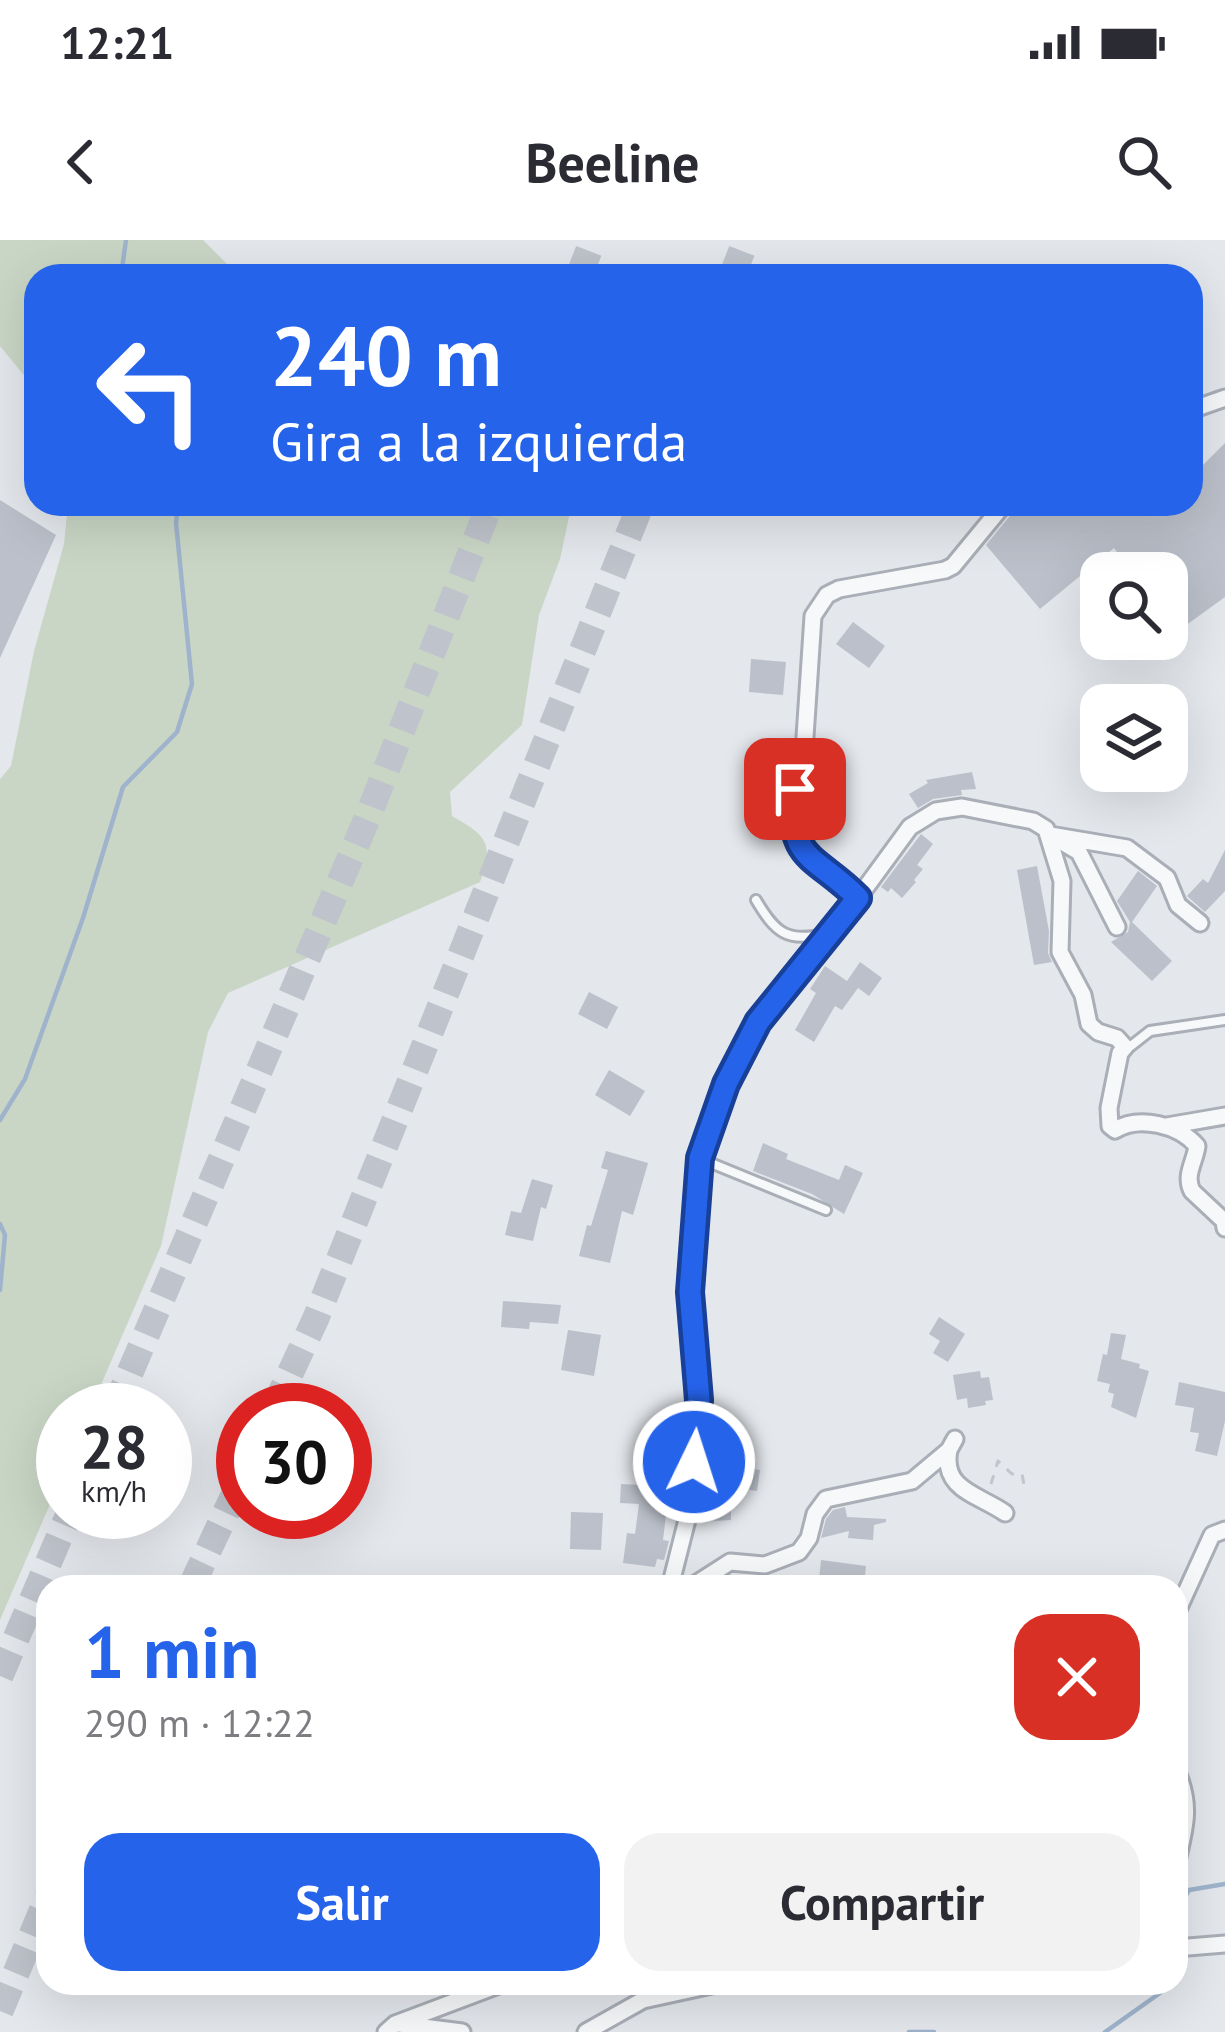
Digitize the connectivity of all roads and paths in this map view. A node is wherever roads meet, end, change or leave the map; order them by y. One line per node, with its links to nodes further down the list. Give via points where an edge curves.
1 (994, 516): 3 (street, via 953,566 839,589 813,616 796,837 802,852)
2 (1050, 835): 3 (street, via 1034,821 946,808 910,827); 5 (street, via 1127,848 1167,878 1178,905); 6 (street, via 1079,852); 9 (street, via 1062,881 1060,952 1089,1024 1121,1041)
3 (858, 898): 7 (street)
4 (756, 900): 7 (lane, via 782,933)
5 (1200, 923)
6 (1117, 927)
7 (830, 932): 12 (street, via 758,1022)
8 (1225, 1020): 9 (lane, via 1150,1031)
9 (1120, 1053): 11 (street, via 1112,1130 1133,1122)
10 (1225, 1116): 11 (street)
11 (1164, 1127): 14 (street, via 1197,1146 1189,1184)
12 (700, 1158): 13 (lane); 19 (street, via 690,1292 698,1417 690,1508)
13 (826, 1210)
14 (1225, 1228)
15 (1025, 1490): 16 (path, via 1022,1474 998,1462)
16 (983, 1500): 17 (street); 20 (street, via 952,1479 952,1444 912,1480 826,1499 799,1552 766,1565 725,1564)
17 (1005, 1514)
18 (1225, 1530): 21 (street, via 1212,1535)
19 (673, 1575)
20 (709, 1575)
21 (1188, 1587)
22 (1225, 1944): 23 (street)
23 (1188, 1947)
24 (474, 1995): 26 (street)
25 (666, 1995): 28 (street)
26 (390, 2028): 27 (street)
27 (462, 2032)
28 (586, 2032)

